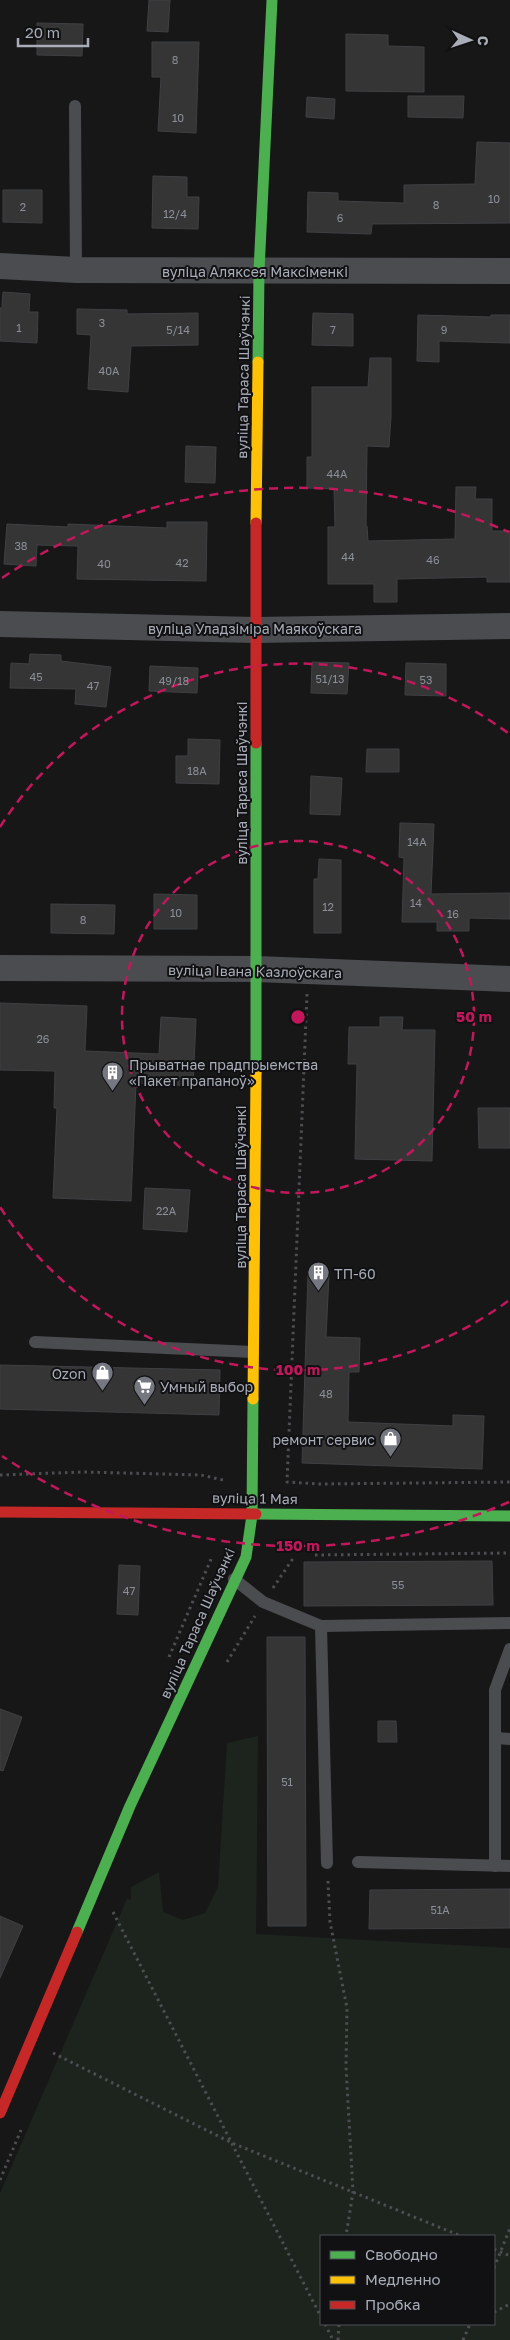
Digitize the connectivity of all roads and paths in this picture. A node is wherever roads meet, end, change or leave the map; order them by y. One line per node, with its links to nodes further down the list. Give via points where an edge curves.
1 (272, 0): 5 (street, вуліца Тараса Шаўчэнкі)
2 (75, 106): 4 (lane)
3 (0, 266): 4 (street, вуліца Аляксея Максіменкі)
4 (76, 270): 5 (street, вуліца Аляксея Максіменкі)
5 (259, 271): 6 (street, вуліца Аляксея Максіменкі); 9 (street, вуліца Тараса Шаўчэнкі)
6 (510, 271)
7 (0, 624): 9 (street, вуліца Уладзіміра Маякоўскага)
8 (510, 626): 9 (street, вуліца Уладзіміра Маякоўскага)
9 (255, 630): 11 (street, вуліца Тараса Шаўчэнкі)
10 (0, 968): 11 (street, вуліца Івана Казлоўскага)
11 (257, 969): 12 (street, вуліца Івана Казлоўскага); 15 (street, вуліца Тараса Шаўчэнкі)
12 (308, 972): 13 (street, вуліца Івана Казлоўскага); 18 (path, via 287,1482)
13 (510, 979)
14 (35, 1342): 15 (lane)
15 (254, 1352): 20 (street, вуліца Тараса Шаўчэнкі)
16 (0, 1475): 17 (path, via 83,1472 201,1475)
17 (223, 1480)
18 (510, 1482)
19 (0, 1512): 20 (street, вуліца 1 Мая)
20 (252, 1516): 21 (street, вуліца 1 Мая); 25 (street, вуліца Тараса Шаўчэнкі, via 246,1557)
21 (510, 1516)
22 (510, 1554): 23 (path)
23 (315, 1555)
24 (294, 1557): 26 (path)
25 (234, 1580): 26 (lane); 39 (street, вуліца Тараса Шаўчэнкі, via 130,1806)
26 (263, 1602): 28 (lane); 30 (path)
27 (510, 1623): 28 (lane)
28 (321, 1626): 34 (lane)
29 (510, 1650): 31 (lane, via 495,1690)
30 (224, 1667)
31 (495, 1738): 32 (lane); 35 (lane)
32 (510, 1739)
33 (358, 1862): 35 (lane)
34 (327, 1863): 41 (path, via 330,1922 347,2008 346,2067)
35 (495, 1866): 36 (lane)
36 (510, 1866)
37 (116, 1903): 40 (path, via 112,1912)
38 (53, 2053): 40 (path)
39 (0, 2113)
40 (232, 2143): 41 (path); 51 (path)
41 (353, 2192): 43 (path); 44 (path)
42 (510, 2228): 46 (path)
43 (346, 2235)
44 (459, 2235)
45 (495, 2249): 46 (path)
46 (501, 2252): 47 (path); 48 (path)
47 (510, 2256)
48 (495, 2266)
49 (510, 2304): 50 (path)
50 (495, 2312)
51 (320, 2315)
52 (326, 2325): 55 (path)
53 (339, 2325): 56 (path)
54 (470, 2325): 57 (path)
55 (333, 2340)
56 (338, 2340)
57 (463, 2340)

